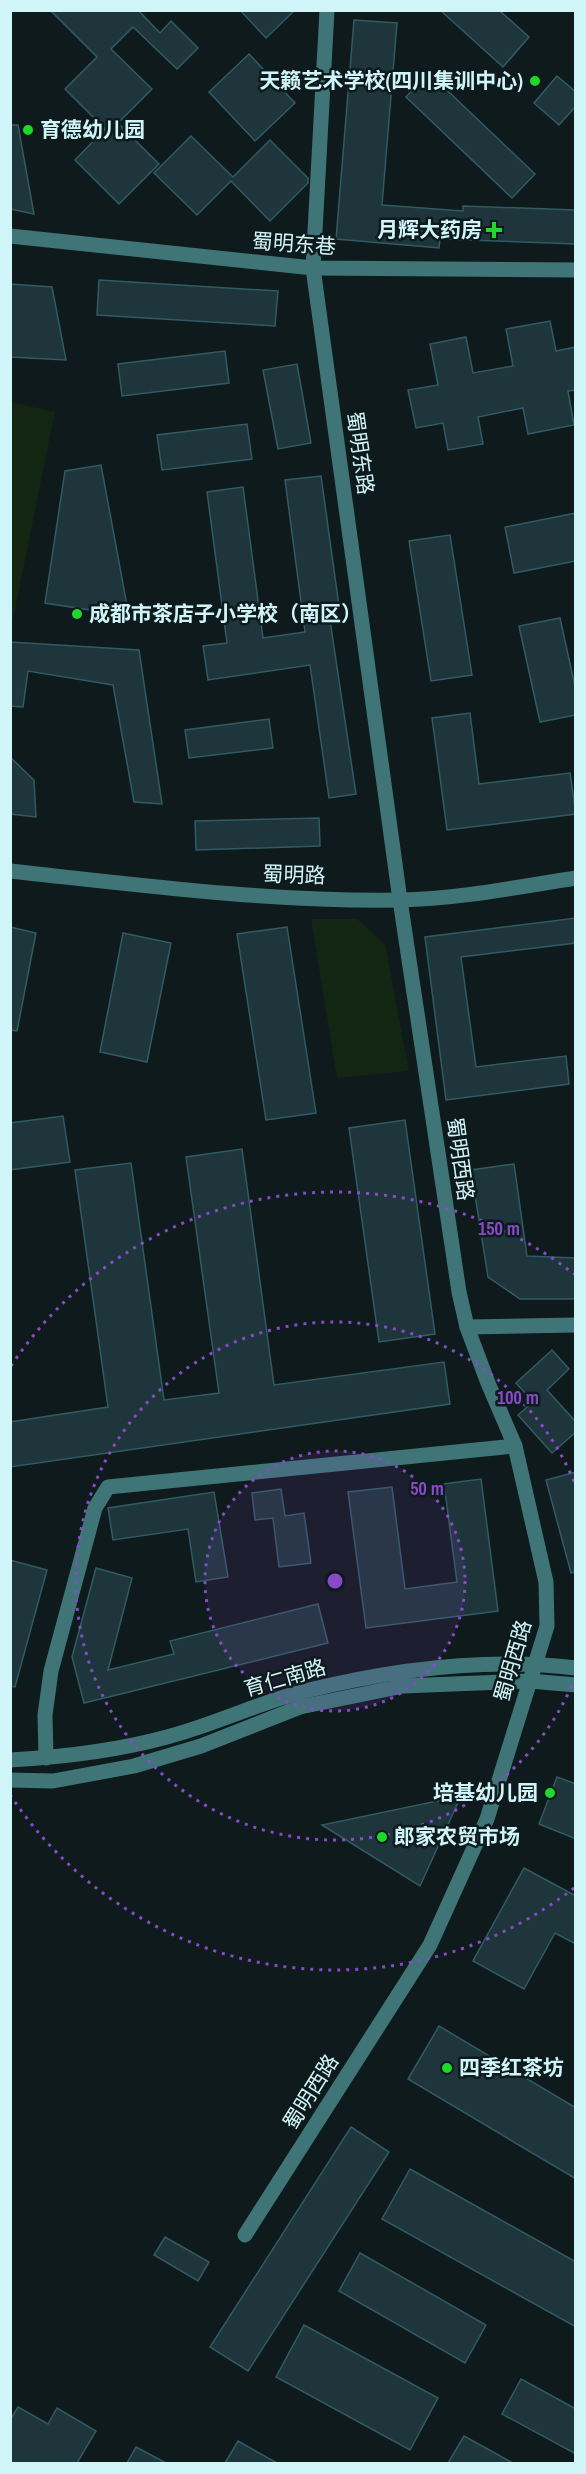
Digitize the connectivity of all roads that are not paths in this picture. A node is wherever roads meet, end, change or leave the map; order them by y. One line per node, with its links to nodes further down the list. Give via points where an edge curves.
1 (327, 10): 3 (street, 蜀明东路)
2 (10, 236): 3 (street, 蜀明东巷)
3 (314, 268): 4 (street, 蜀明东巷); 7 (street, 蜀明东路)
4 (576, 270)
5 (10, 871): 7 (street, 蜀明路, via 219,892)
6 (576, 878): 7 (street, 蜀明路, via 451,897)
7 (400, 900): 9 (street, 蜀明西路)
8 (576, 1325): 9 (street)
9 (467, 1327): 10 (street, 蜀明西路)
10 (515, 1446): 11 (street, 蜀明西路, via 546,1582 547,1626); 15 (street, via 108,1487 95,1508 51,1671 45,1715)
11 (535, 1663): 12 (street, 育仁南路); 13 (street, 蜀明西路); 15 (street, 育仁南路, via 407,1671 300,1692 168,1737 80,1756)
12 (576, 1668)
13 (530, 1682): 14 (street); 17 (street, via 403,1686 300,1707 201,1746 134,1767 53,1781); 18 (street, 蜀明西路, via 488,1820 430,1945)
14 (576, 1685)
15 (46, 1758): 16 (street, 育仁南路)
16 (10, 1760)
17 (10, 1780)
18 (245, 2235)

